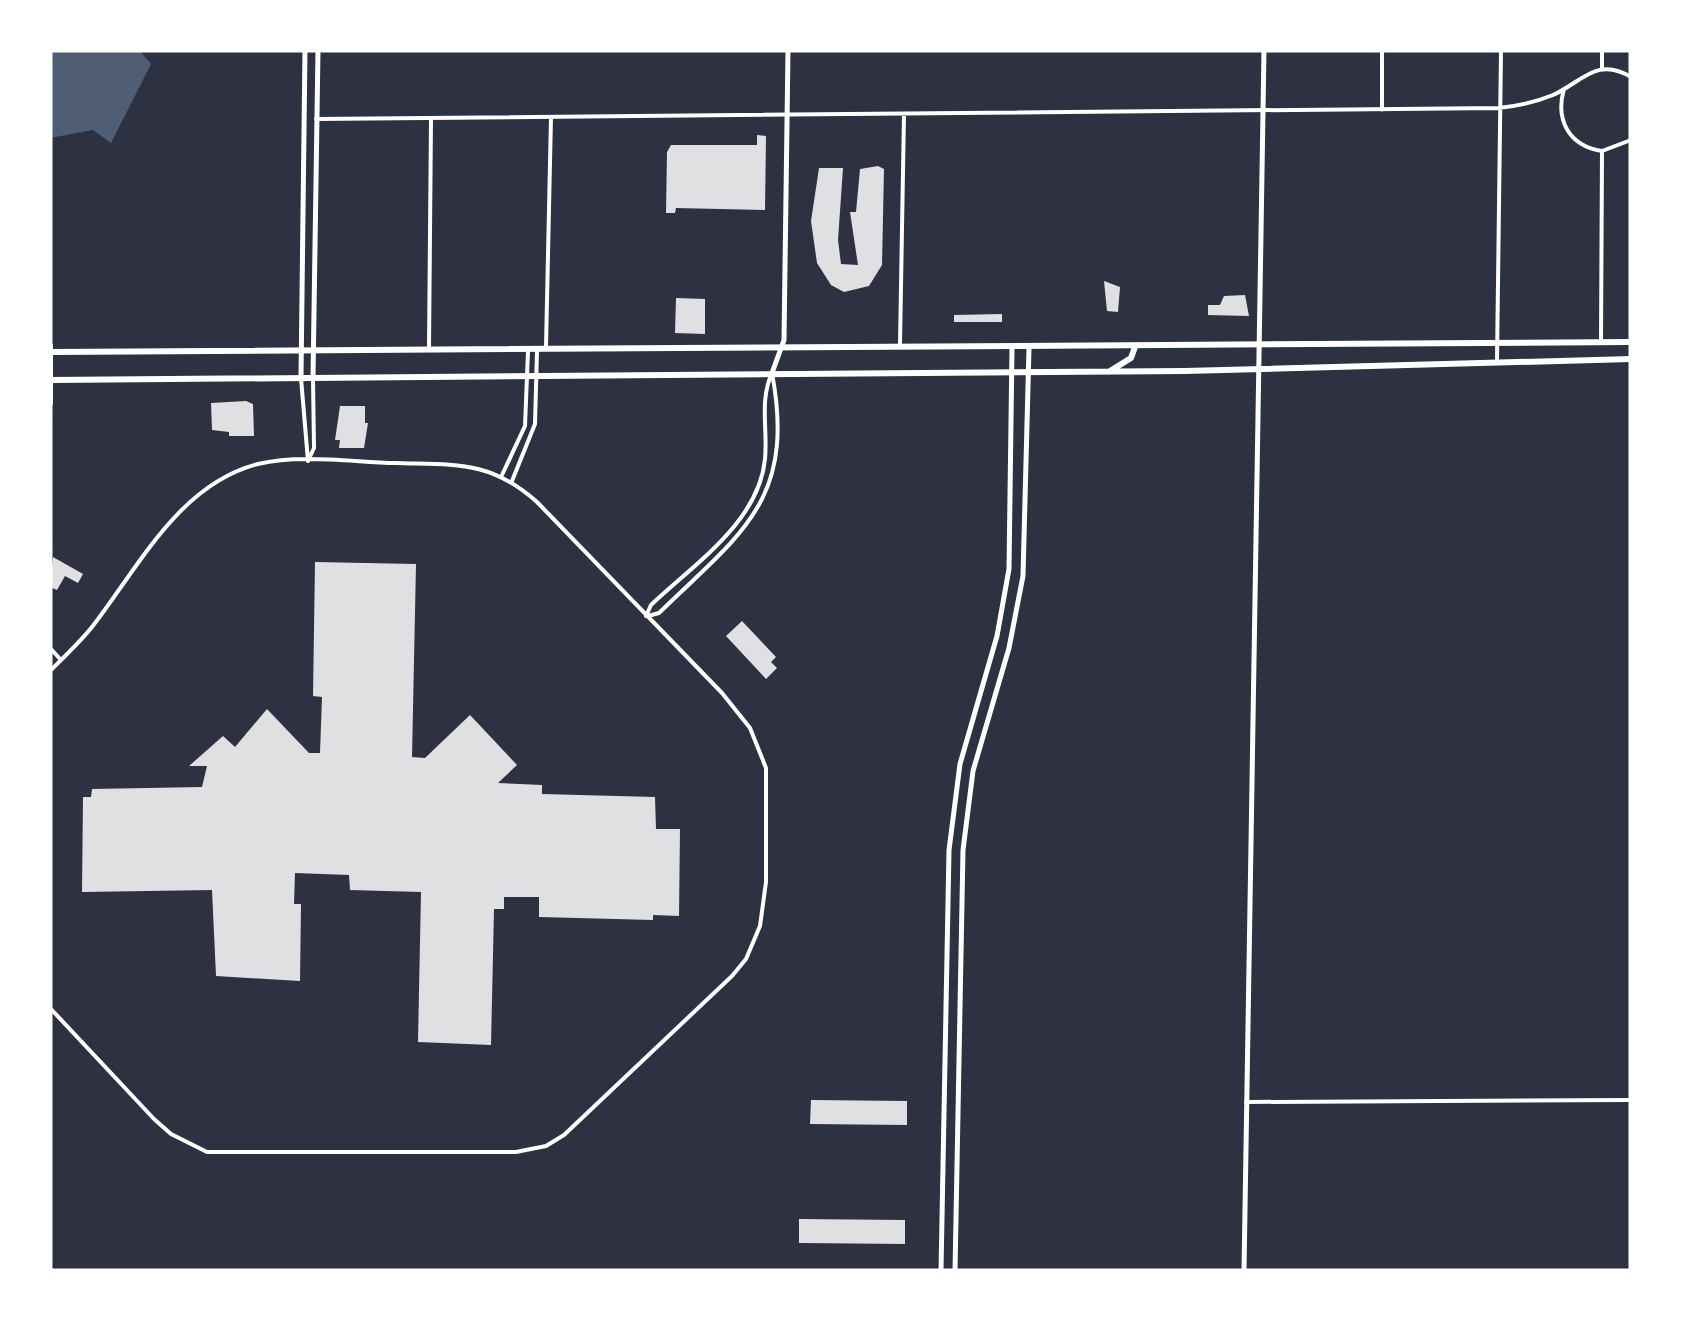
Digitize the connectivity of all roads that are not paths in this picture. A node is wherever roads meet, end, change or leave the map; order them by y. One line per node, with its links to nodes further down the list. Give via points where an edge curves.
1 (305, 50): 18 (street)
2 (318, 50): 19 (street)
3 (788, 50): 15 (street)
4 (1264, 50): 13 (street)
5 (1382, 50): 12 (street)
6 (1501, 50): 11 (street)
7 (1602, 50): 8 (street)
8 (1602, 69): 9 (street); 10 (street)
9 (1631, 77)
10 (1564, 89): 11 (street); 21 (street, via 1564,126 1584,146)
11 (1499, 108): 12 (street); 26 (street)
12 (1382, 110): 13 (street)
13 (1262, 111): 14 (street); 28 (street)
14 (904, 114): 15 (street); 29 (street)
15 (788, 115): 16 (street); 32 (street)
16 (551, 117): 17 (street); 35 (street)
17 (431, 118): 19 (street); 36 (street)
18 (304, 119): 19 (street); 23 (street)
19 (316, 119): 22 (street)
20 (1631, 140): 21 (street)
21 (1602, 151): 24 (street)
22 (315, 222): 23 (street); 38 (street)
23 (302, 223): 37 (street)
24 (1601, 342): 25 (main road); 26 (main road)
25 (1631, 342)
26 (1496, 343): 28 (main road); 40 (street)
27 (1136, 346): 28 (main road); 31 (main road); 42 (main road, via 1131,358)
28 (1259, 346): 41 (street)
29 (900, 348): 30 (main road); 32 (main road)
30 (1012, 348): 31 (main road); 43 (street)
31 (1029, 348): 44 (street)
32 (782, 349): 35 (main road); 45 (street)
33 (50, 350): 37 (main road); 50 (main road)
34 (528, 351): 35 (main road); 36 (main road); 46 (street)
35 (542, 351): 47 (street)
36 (429, 352): 38 (main road)
37 (300, 353): 38 (main road); 48 (street)
38 (313, 353): 49 (street)
39 (1631, 359): 40 (main road)
40 (1497, 364): 41 (main road)
41 (1259, 370): 42 (main road); 61 (street)
42 (1109, 371): 44 (main road)
43 (1012, 372): 44 (main road); 45 (main road); 62 (street, via 1009,569 998,636 960,764 948,850)
44 (1029, 372): 63 (street, via 1020,590 973,771 962,850)
45 (772, 374): 47 (main road); 55 (street, via 764,389 765,458 756,495); 55 (street, via 775,462 762,506 658,613)
46 (527, 376): 47 (main road); 49 (main road); 53 (street, via 525,426)
47 (537, 376): 54 (street, via 534,429)
48 (302, 378): 49 (main road); 50 (main road); 52 (street)
49 (313, 378): 52 (street, via 314,448)
50 (50, 380): 51 (main road)
51 (50, 403)
52 (308, 461): 53 (street, via 465,465); 57 (street, via 260,464 214,484 148,547)
53 (502, 476): 54 (street)
54 (512, 481): 55 (street)
55 (646, 616): 59 (street, via 722,693 760,745 768,791 765,902 750,949 732,976 564,1135 516,1152 207,1152 154,1119)
56 (50, 648): 57 (street)
57 (61, 660): 58 (street)
58 (51, 667)
59 (50, 1008)
60 (1631, 1100): 61 (street)
61 (1246, 1102): 64 (street)
62 (941, 1271)
63 (955, 1271)
64 (1244, 1271)

